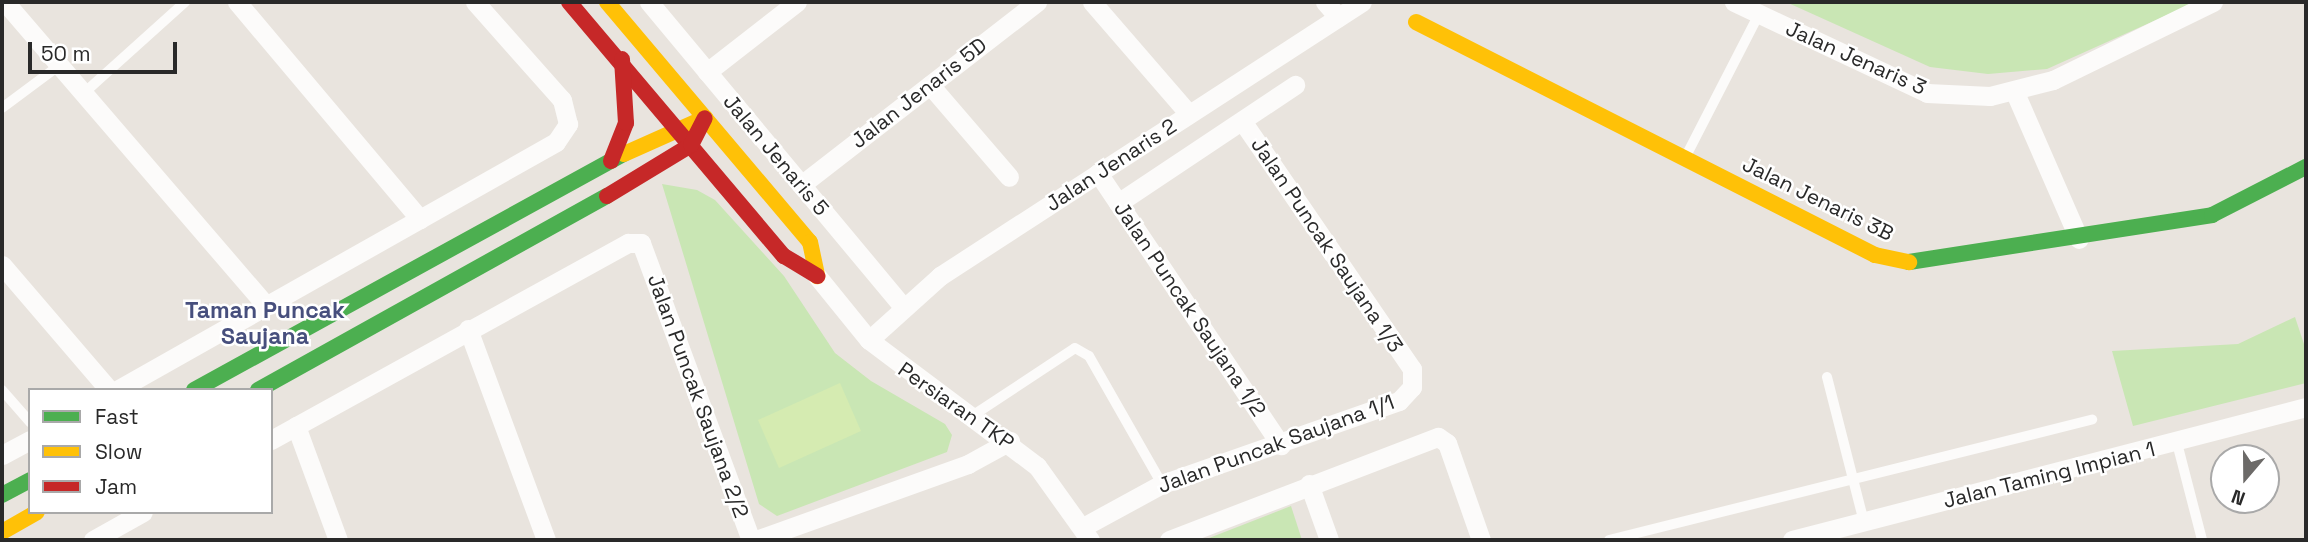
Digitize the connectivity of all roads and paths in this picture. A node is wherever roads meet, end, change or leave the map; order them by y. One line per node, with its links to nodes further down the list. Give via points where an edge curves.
1 (5, 2): 19 (street)
2 (185, 2): 23 (lane)
3 (237, 2): 40 (street)
4 (475, 2): 40 (street, via 562,100 568,124 556,142)
5 (569, 2): 18 (street, Persiaran TKP)
6 (607, 2): 27 (street, Persiaran TKP)
7 (649, 2): 20 (street, Jalan Jenaris 5)
8 (797, 2): 20 (street)
9 (1037, 2): 21 (street, Jalan Jenaris 5D)
10 (1092, 2): 26 (street)
11 (1325, 2): 16 (street)
12 (1362, 2): 16 (street, Jalan Jenaris 2)
13 (1734, 2): 15 (street, Jalan Jenaris 3)
14 (2213, 2): 24 (street, Jalan Jenaris 3)
15 (1759, 14): 24 (street, Jalan Jenaris 3, via 1927,93); 31 (lane)
16 (1338, 18): 26 (street, Jalan Jenaris 2)
17 (1416, 22): 31 (street, Jalan Jenaris 3B)
18 (621, 58): 29 (street, Persiaran TKP); 32 (street, via 626,123)
19 (60, 65): 23 (street); 25 (lane)
20 (707, 72): 38 (street, Jalan Jenaris 5)
21 (930, 85): 35 (street); 38 (street, Jalan Jenaris 5D)
22 (1295, 85): 28 (street)
23 (84, 93): 44 (street)
24 (2016, 95): 41 (street)
25 (2, 108)
26 (1189, 114): 34 (street, Jalan Jenaris 2)
27 (705, 118): 29 (street); 30 (street); 43 (street, Persiaran TKP, via 810,242)
28 (1243, 122): 39 (street); 48 (street, Jalan Puncak Saujana 1/3)
29 (676, 126): 30 (street, Persiaran TKP); 32 (street)
30 (691, 145): 36 (street); 37 (street, Persiaran TKP)
31 (1686, 156): 41 (street, Jalan Jenaris 3B, via 1875,255 1906,262)
32 (611, 161): 52 (street)
33 (2306, 167): 41 (street, Jalan Jenaris 3B, via 2212,215)
34 (1098, 173): 39 (street, Jalan Puncak Saujana 1/2); 45 (street, Jalan Jenaris 2)
35 (1010, 177)
36 (632, 183): 37 (street, via 688,174); 53 (street)
37 (724, 185): 43 (street, Persiaran TKP, via 785,256)
38 (801, 185): 45 (street, Jalan Jenaris 5)
39 (1118, 203): 64 (street, Jalan Puncak Saujana 1/2)
40 (420, 219): 44 (street)
41 (2079, 239)
42 (2, 265): 50 (street)
43 (817, 276): 47 (street, Persiaran TKP)
44 (266, 305): 51 (street)
45 (903, 307): 47 (street, Jalan Jenaris 2)
46 (468, 329): 59 (street); 78 (street); 79 (street, Jalan Puncak Saujana 2/2, via 628,243 641,243)
47 (869, 340): 56 (street, Persiaran TKP)
48 (1412, 369): 64 (street, Jalan Puncak Saujana 1/1, via 1412,387 1399,401)
49 (1827, 377): 66 (lane)
50 (107, 388)
51 (121, 388)
52 (198, 388)
53 (262, 388)
54 (2, 390): 57 (lane)
55 (2306, 407): 63 (street, Jalan Taming Impian 1)
56 (972, 416): 62 (street, Persiaran TKP); 68 (lane, via 1075,348 1088,356)
57 (28, 420)
58 (2092, 420): 66 (lane)
59 (296, 426): 60 (street); 77 (street)
60 (273, 439)
61 (28, 441): 65 (street)
62 (1010, 441): 75 (street, Persiaran TKP); 79 (street, via 968,464)
63 (2177, 443): 72 (street, Jalan Taming Impian 1); 85 (lane)
64 (1281, 445): 68 (street, Jalan Puncak Saujana 1/1)
65 (2, 455)
66 (1853, 479): 72 (lane); 83 (lane)
67 (28, 481): 70 (street)
68 (1162, 484): 75 (street, Jalan Puncak Saujana 1/1)
69 (1309, 484): 80 (street); 81 (street); 82 (street, via 1426,438 1447,443)
70 (2, 495)
71 (34, 514): 74 (street)
72 (1864, 522): 84 (street, Jalan Taming Impian 1)
73 (134, 525): 76 (street)
74 (2, 532)
75 (1087, 533)
76 (93, 540)
77 (338, 540)
78 (546, 540)
79 (754, 540)
80 (1169, 540)
81 (1329, 540)
82 (1481, 540)
83 (1609, 540)
84 (1792, 540)
85 (2202, 540)

